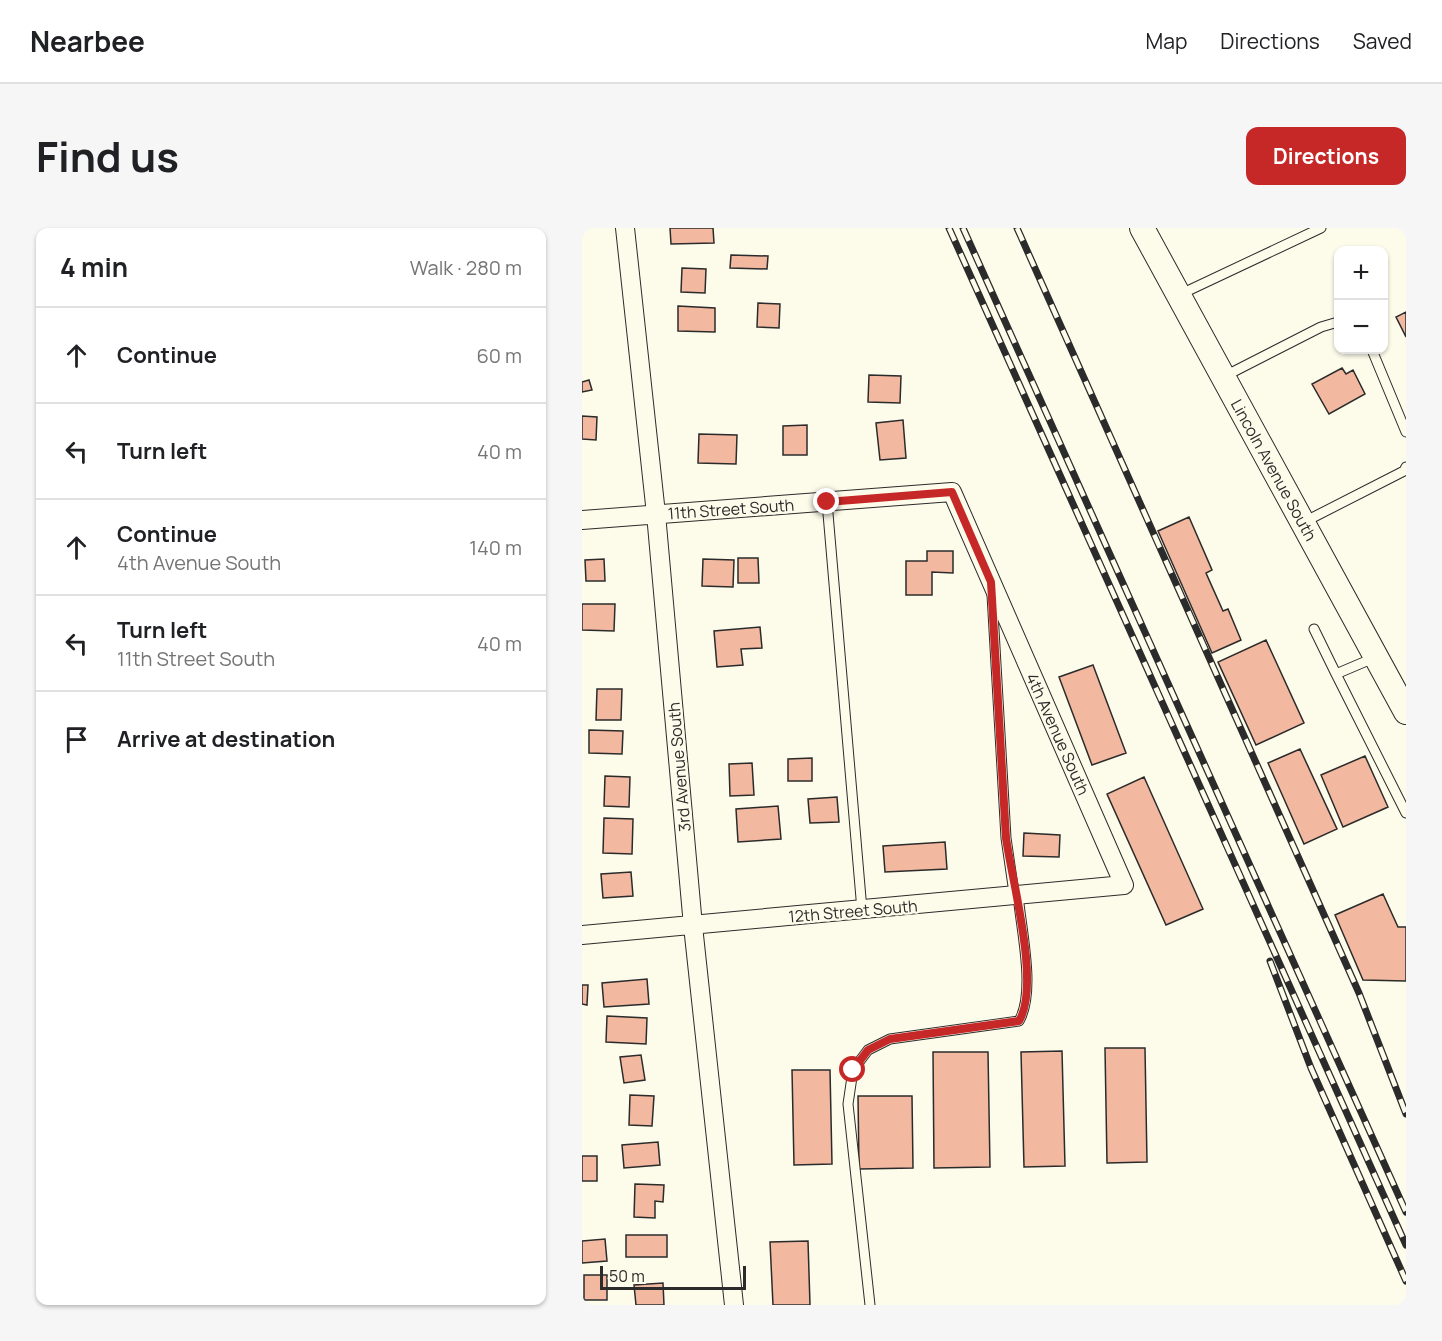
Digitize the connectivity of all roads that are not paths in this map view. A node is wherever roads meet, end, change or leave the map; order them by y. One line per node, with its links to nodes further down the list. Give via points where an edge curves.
1 (625, 228): 12 (street, 3rd Avenue South)
2 (1142, 228): 4 (street, Lincoln Avenue South)
3 (1321, 228): 4 (lane)
4 (1178, 295): 7 (street, Lincoln Avenue South)
5 (1334, 323): 7 (lane)
6 (1374, 354): 8 (lane)
7 (1223, 377): 14 (street, Lincoln Avenue South)
8 (1406, 432)
9 (1406, 466): 14 (lane, via 1404,471)
10 (952, 492): 11 (street, 11th Street South); 15 (street, 4th Avenue South)
11 (827, 502): 12 (street, 11th Street South); 24 (lane)
12 (656, 514): 13 (street, 11th Street South); 25 (street, 3rd Avenue South)
13 (582, 520)
14 (1302, 522): 17 (street, Lincoln Avenue South)
15 (991, 582): 22 (street, 4th Avenue South); 23 (lane, 4th Avenue South, via 1006,838)
16 (1314, 629): 18 (lane)
17 (1376, 657): 18 (lane); 19 (street, Lincoln Avenue South)
18 (1336, 674): 20 (lane)
19 (1406, 712)
20 (1403, 799): 21 (lane)
21 (1406, 813)
22 (1124, 885): 23 (street, 12th Street South)
23 (1018, 895): 24 (street, 12th Street South); 28 (lane, 4th Avenue South, via 1027,990 1026,1009 1019,1021 890,1039 868,1050 853,1070 848,1104)
24 (862, 910): 25 (street, 12th Street South)
25 (693, 926): 26 (street, 12th Street South); 27 (street, 3rd Avenue South)
26 (582, 935)
27 (734, 1305)
28 (870, 1305)

